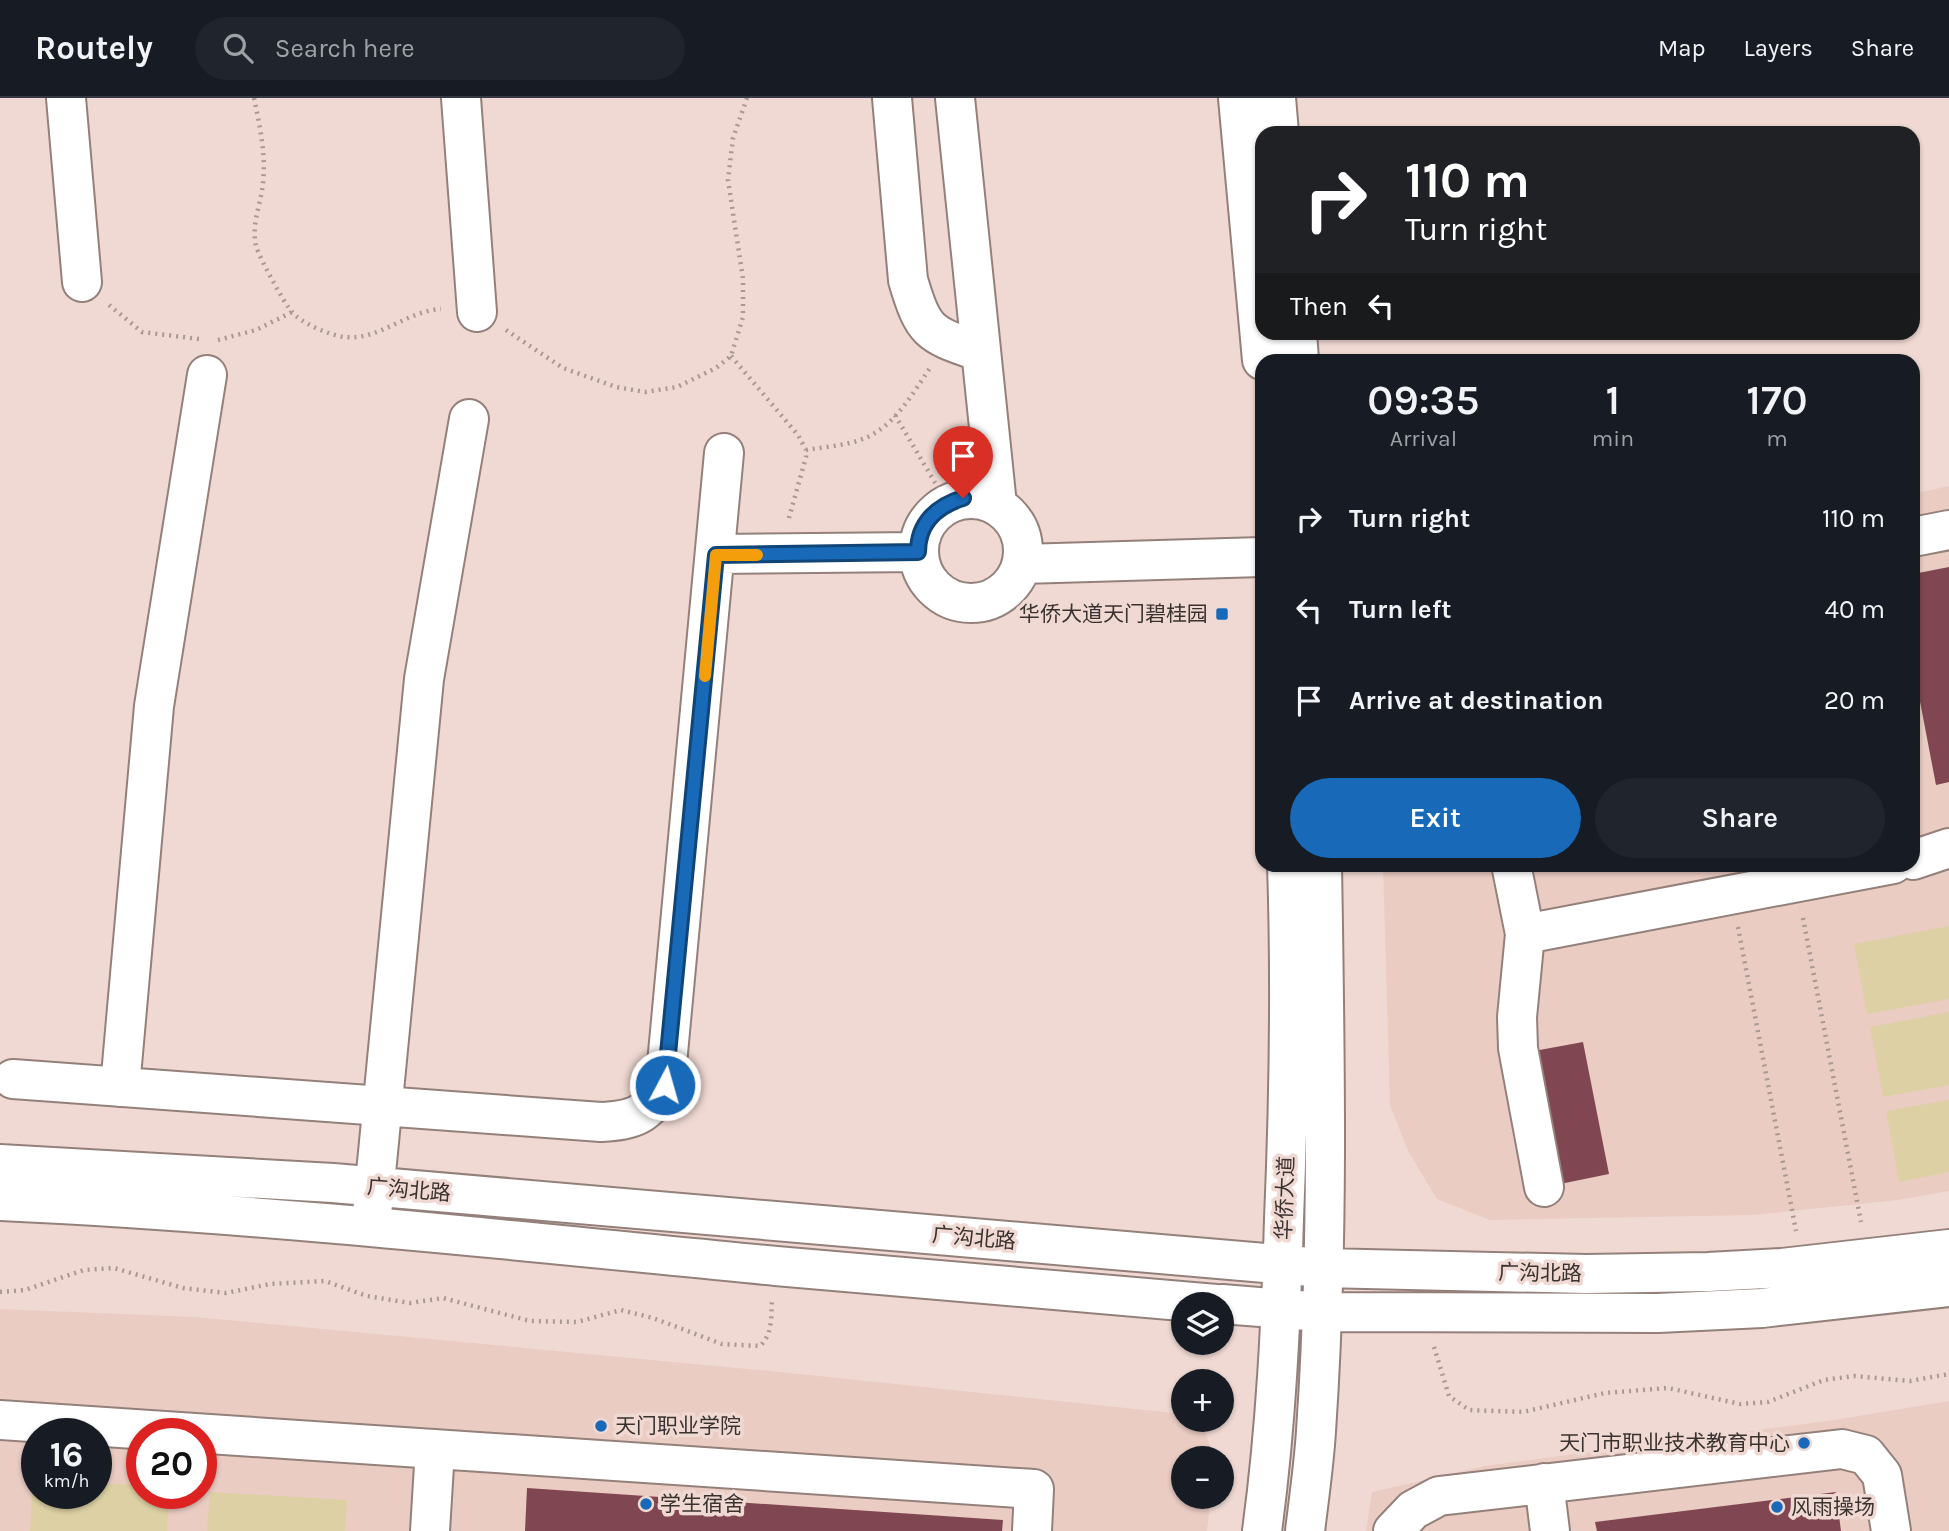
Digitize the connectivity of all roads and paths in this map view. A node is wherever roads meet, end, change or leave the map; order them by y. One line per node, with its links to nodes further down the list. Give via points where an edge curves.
1 (66, 98): 10 (street)
2 (254, 98): 13 (path, via 265,156 254,224 256,247)
3 (461, 98): 12 (street)
4 (747, 98): 15 (path, via 733,138 728,180 743,279 743,317)
5 (892, 98): 14 (street, via 908,280 929,330)
6 (955, 98): 14 (street)
7 (1238, 98): 11 (street)
8 (1276, 98): 9 (street)
9 (1278, 126)
10 (82, 282): 13 (path, via 142,332 182,338 222,340)
11 (1255, 284)
12 (477, 312): 13 (path, via 429,310 371,335 345,337 321,330); 15 (path, via 563,368 615,387 645,392 677,387)
13 (292, 313)
14 (964, 346): 17 (path); 22 (street)
15 (731, 356): 19 (path)
16 (207, 375): 40 (street, via 154,706)
17 (895, 415): 19 (path, via 883,428 860,440); 21 (path)
18 (469, 419): 41 (street, via 424,679)
19 (806, 450): 27 (path)
20 (724, 453): 26 (street)
21 (947, 503): 22 (street, via 972,498); 25 (street, via 923,527)
22 (997, 505): 29 (street, via 1020,530)
23 (1949, 530): 24 (street)
24 (1920, 536)
25 (918, 552): 27 (street); 29 (street, via 925,578 937,592 970,604 1003,593)
26 (716, 555): 27 (street); 41 (street, via 665,1085 651,1107 625,1121)
27 (777, 555)
28 (1255, 558): 29 (street)
29 (1022, 564)
30 (1949, 848): 31 (street)
31 (1920, 858)
32 (1287, 872): 49 (street, 华侨大道)
33 (1322, 872): 52 (street, 华侨大道)
34 (1513, 872): 38 (street)
35 (1852, 872): 36 (street)
36 (1796, 883): 37 (street); 48 (path)
37 (1731, 895): 38 (street); 50 (path)
38 (1525, 934): 44 (street, via 1518,1048)
39 (13, 1079): 40 (street)
40 (120, 1087): 41 (street)
41 (382, 1106): 43 (street)
42 (0, 1164): 43 (street, 广沟北路)
43 (374, 1187): 46 (street); 49 (street, 广沟北路)
44 (1544, 1187)
45 (0, 1201): 46 (street, 广沟北路)
46 (371, 1227): 51 (street, 广沟北路)
47 (1949, 1250): 48 (street, 广沟北路)
48 (1868, 1259): 50 (street, 广沟北路)
49 (1283, 1265): 52 (street, 广沟北路); 57 (street, 华侨大道)
50 (1802, 1265): 52 (street, 广沟北路, via 1586,1274)
51 (774, 1266): 54 (path, via 771,1326 760,1346 722,1344 621,1310 577,1322 530,1321 443,1298 410,1303 367,1296 326,1281 270,1284 226,1293 183,1288 114,1268 84,1270 25,1290); 55 (street, 广沟北路)
52 (1323, 1268): 58 (street, 华侨大道)
53 (1949, 1287): 59 (street, 广沟北路, via 1749,1308 1558,1314)
54 (0, 1292)
55 (1171, 1300)
56 (1234, 1305): 57 (street, 广沟北路)
57 (1281, 1309): 58 (street, 广沟北路); 66 (street, 华侨大道)
58 (1321, 1312): 59 (street, 广沟北路); 67 (street, 华侨大道, via 1316,1432)
59 (1423, 1312): 60 (path, via 1449,1395 1469,1410 1523,1412 1605,1393 1668,1388 1740,1404 1768,1402 1824,1380 1854,1376 1910,1381)
60 (1949, 1374)
61 (0, 1420): 62 (street)
62 (435, 1449): 64 (street); 65 (street, via 1034,1489)
63 (1544, 1483): 68 (street, via 1439,1496 1413,1510); 69 (street); 70 (street, via 1842,1449 1866,1455 1882,1475)
64 (430, 1531)
65 (1032, 1531)
66 (1262, 1531)
67 (1305, 1531)
68 (1393, 1531)
69 (1550, 1531)
70 (1891, 1531)

